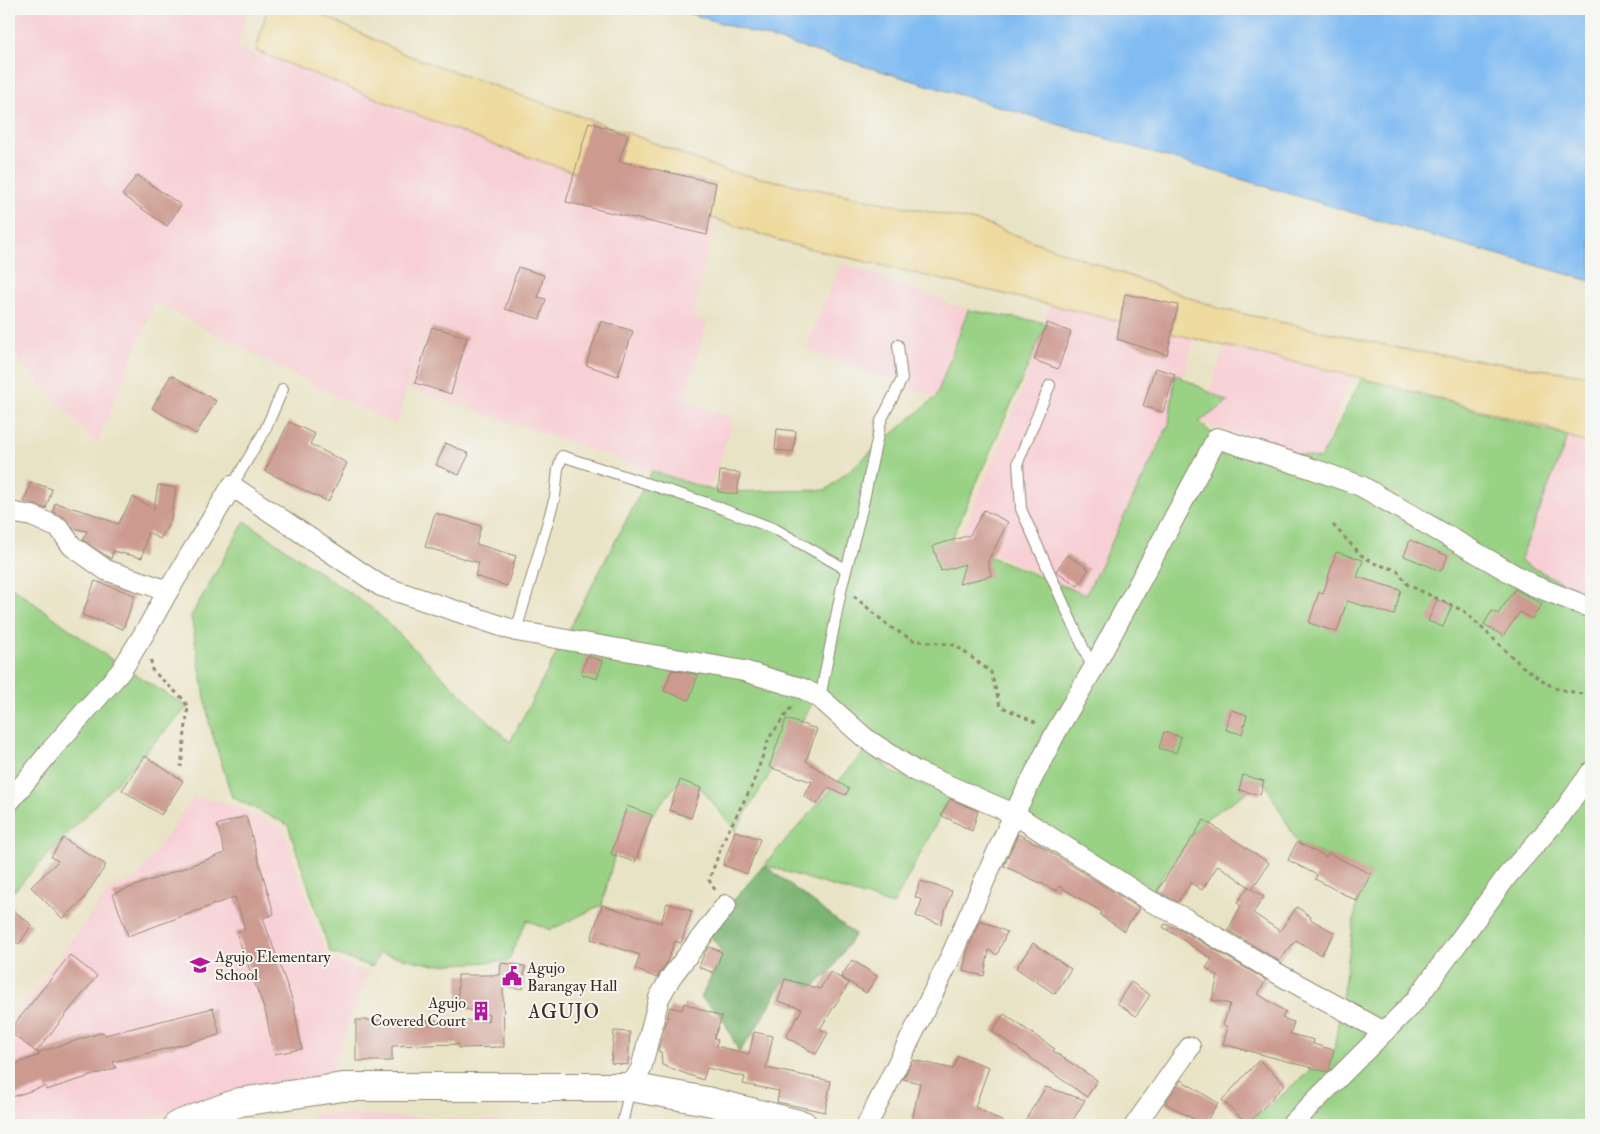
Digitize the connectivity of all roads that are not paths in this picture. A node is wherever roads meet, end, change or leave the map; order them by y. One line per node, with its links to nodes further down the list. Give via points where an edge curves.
1 (898, 345): 6 (lane, via 902,379 881,421)
2 (1050, 385): 10 (lane, via 1018,462 1021,509)
3 (283, 389): 4 (lane, via 265,430)
4 (232, 486): 7 (street); 9 (street, via 382,586)
5 (10, 512): 7 (street, via 32,516 59,528 72,546 106,570)
6 (846, 569): 9 (lane, via 775,529 707,503 562,456 555,497); 11 (lane)
7 (168, 591): 13 (street, via 121,671)
8 (1591, 608): 10 (street, via 1532,585 1360,486 1217,438)
9 (516, 632): 11 (street, via 744,671)
10 (1094, 670): 14 (street, via 1056,732)
11 (812, 693): 14 (street, via 865,738 915,772)
12 (1591, 772): 16 (street, via 1561,815 1507,876 1415,1002)
13 (9, 802)
14 (1014, 814): 16 (street, via 1150,901); 22 (street, via 947,966)
15 (726, 905): 18 (street, via 671,977 659,998 641,1069)
16 (1384, 1032): 24 (street)
17 (1190, 1047): 23 (street)
18 (630, 1088): 19 (main road, via 343,1086 240,1102); 20 (lane); 21 (main road, via 707,1101)
19 (178, 1125)
20 (622, 1125)
21 (802, 1125)
22 (867, 1125)
23 (1135, 1125)
24 (1290, 1125)

